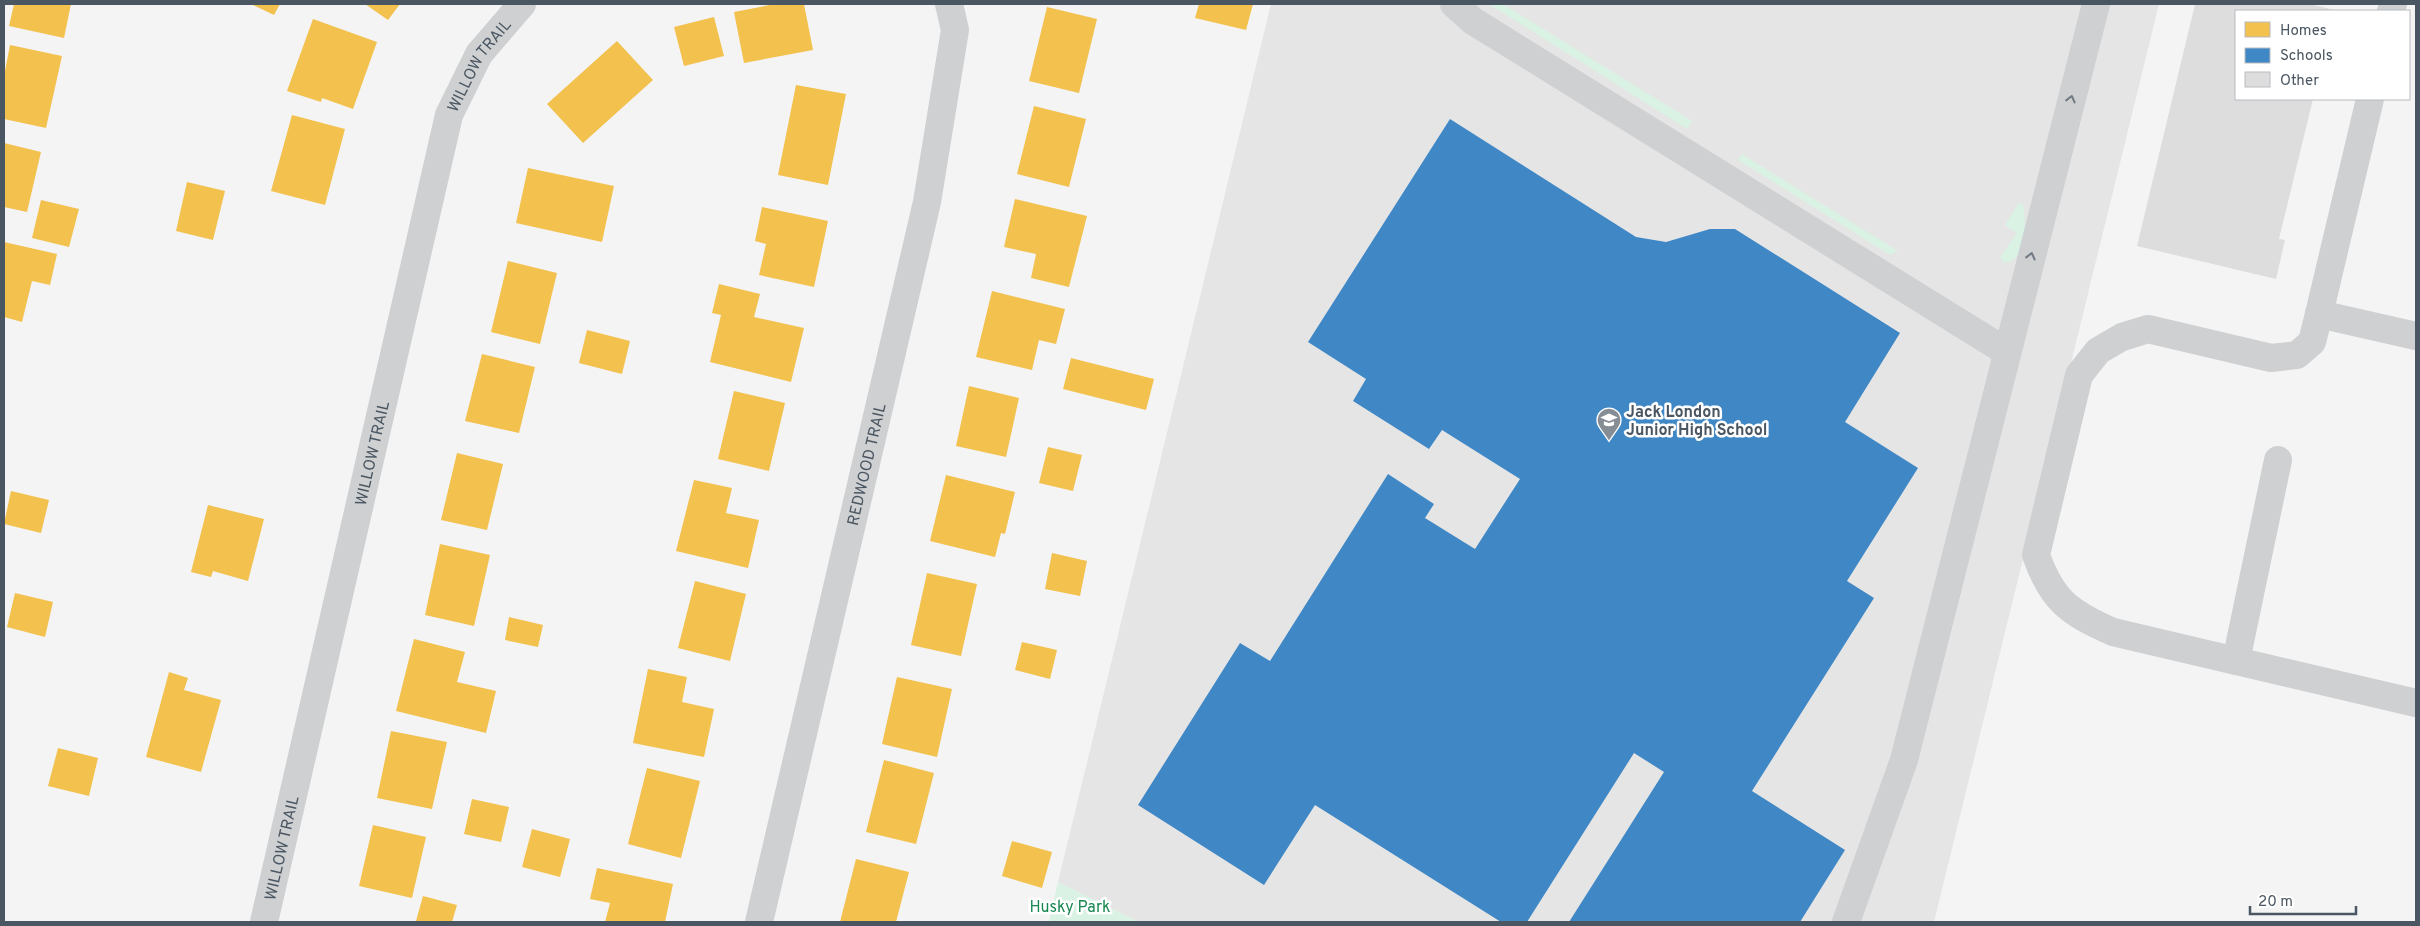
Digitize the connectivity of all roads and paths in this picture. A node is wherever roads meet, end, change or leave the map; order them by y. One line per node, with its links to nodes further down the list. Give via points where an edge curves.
1 (522, 4): 12 (street, WILLOW TRAIL, via 479,54 449,115)
2 (949, 4): 13 (street, REDWOOD TRAIL, via 955,30 927,202)
3 (1454, 4): 8 (street, via 1473,21)
4 (2096, 4): 8 (street, one-way to 4)
5 (2370, 100): 6 (street)
6 (2319, 314): 7 (street); 10 (street, via 2312,342 2297,355 2271,358 2148,330 2122,337 2098,350 2079,374 2036,555 2045,579 2061,602 2085,620 2113,632)
7 (2416, 336)
8 (2007, 352): 14 (street, via 1904,760)
9 (2278, 460): 10 (street)
10 (2236, 661): 11 (street)
11 (2416, 703)
12 (264, 922)
13 (759, 922)
14 (1846, 922)

